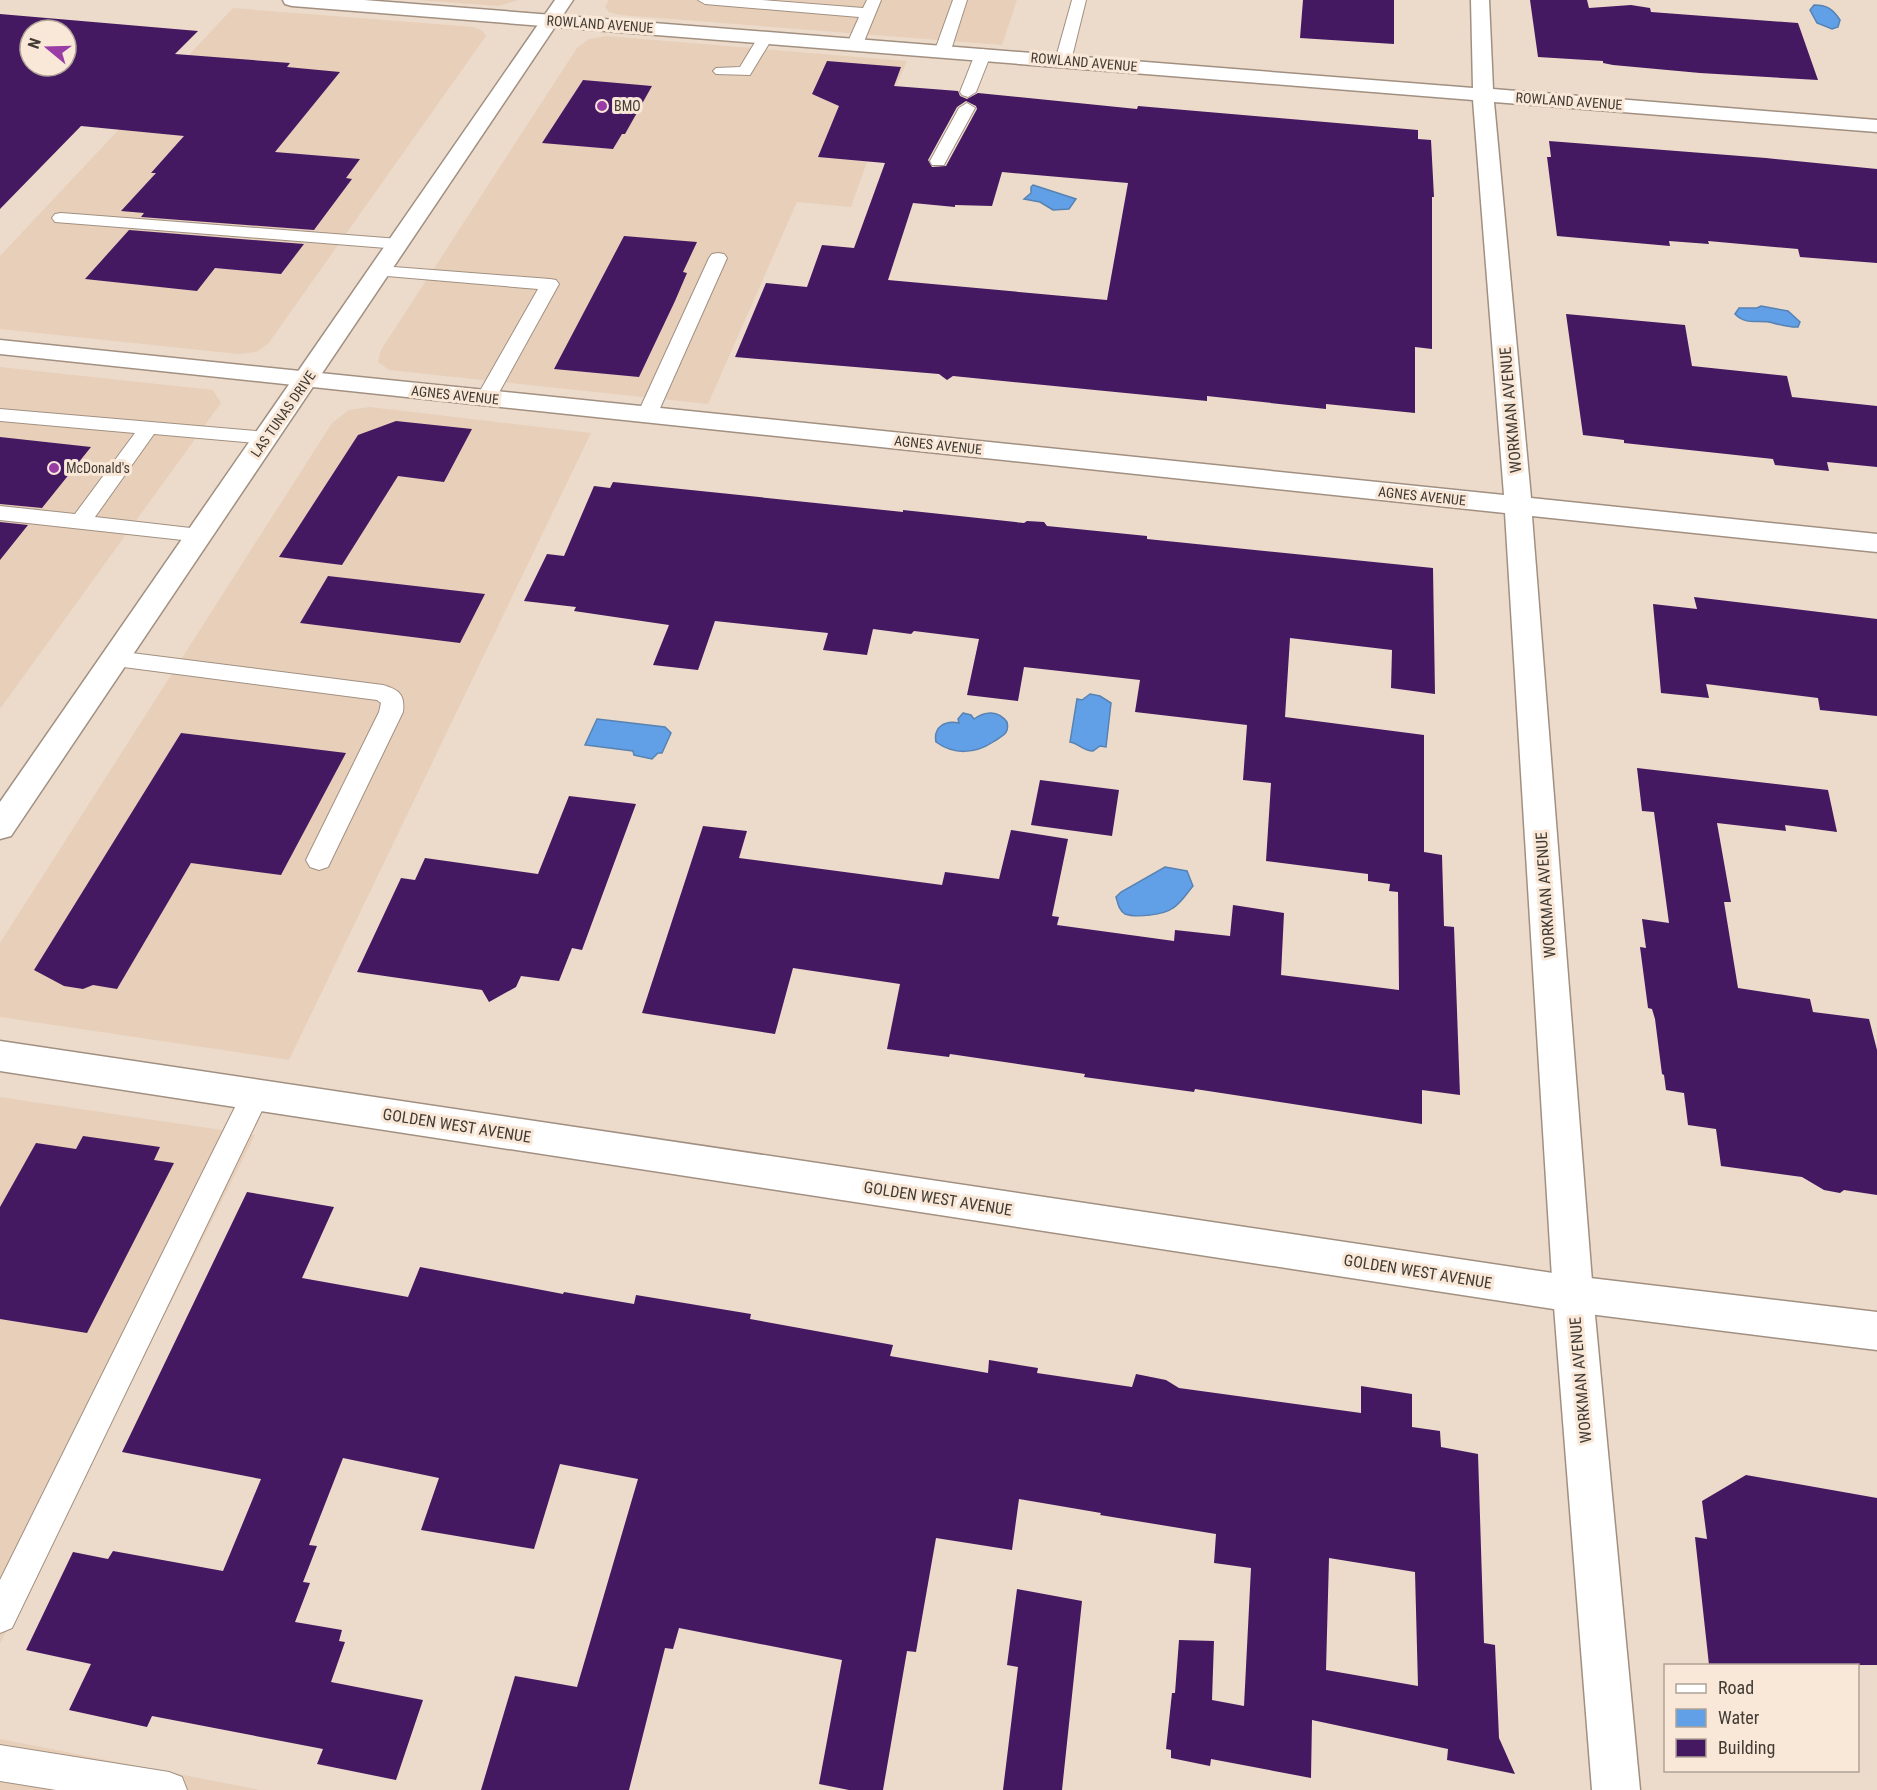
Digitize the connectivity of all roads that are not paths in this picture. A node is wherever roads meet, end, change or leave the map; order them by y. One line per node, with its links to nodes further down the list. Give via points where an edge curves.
1 (292, 0): 8 (street, ROWLAND AVENUE)
2 (564, 0): 8 (street, LAS TUNAS DRIVE)
3 (705, 0): 7 (lane)
4 (960, 0): 11 (lane)
5 (1080, 0): 13 (lane)
6 (1480, 0): 15 (street, WORKMAN AVENUE)
7 (871, 6): 10 (lane)
8 (551, 20): 9 (street, ROWLAND AVENUE); 19 (street, LAS TUNAS DRIVE)
9 (765, 36): 10 (street, ROWLAND AVENUE); 14 (lane, via 745,72)
10 (855, 44): 11 (street, ROWLAND AVENUE)
11 (943, 50): 12 (street, ROWLAND AVENUE)
12 (982, 54): 13 (street, ROWLAND AVENUE); 17 (lane, via 968,100)
13 (1063, 61): 15 (street, ROWLAND AVENUE)
14 (722, 71)
15 (1483, 95): 16 (street, ROWLAND AVENUE); 29 (street, WORKMAN AVENUE)
16 (1877, 126)
17 (938, 161)
18 (61, 218): 19 (lane)
19 (399, 244): 21 (street, LAS TUNAS DRIVE)
20 (718, 258): 26 (lane)
21 (381, 271): 23 (street, LAS TUNAS DRIVE); 24 (lane, via 550,284)
22 (0, 348): 23 (street, AGNES AVENUE)
23 (307, 380): 24 (street, AGNES AVENUE); 28 (street, LAS TUNAS DRIVE)
24 (486, 398): 26 (street, AGNES AVENUE)
25 (0, 415): 27 (lane)
26 (647, 415): 29 (street, AGNES AVENUE)
27 (149, 428): 28 (lane); 31 (lane)
28 (267, 438): 32 (street, LAS TUNAS DRIVE)
29 (1518, 506): 33 (street, AGNES AVENUE); 39 (street, WORKMAN AVENUE)
30 (0, 513): 31 (lane)
31 (81, 522): 32 (lane)
32 (201, 535): 34 (street, LAS TUNAS DRIVE)
33 (1877, 543)
34 (116, 659): 35 (street, LAS TUNAS DRIVE); 36 (lane, via 383,693 393,700 391,712)
35 (5, 812)
36 (319, 860)
37 (3, 1062): 38 (street, GOLDEN WEST AVENUE)
38 (256, 1094): 39 (street, GOLDEN WEST AVENUE); 41 (lane)
39 (1573, 1294): 40 (street, GOLDEN WEST AVENUE); 45 (street, WORKMAN AVENUE)
40 (1877, 1331)
41 (0, 1616)
42 (0, 1763): 43 (lane)
43 (32, 1779): 44 (lane)
44 (169, 1790)
45 (1616, 1790)

